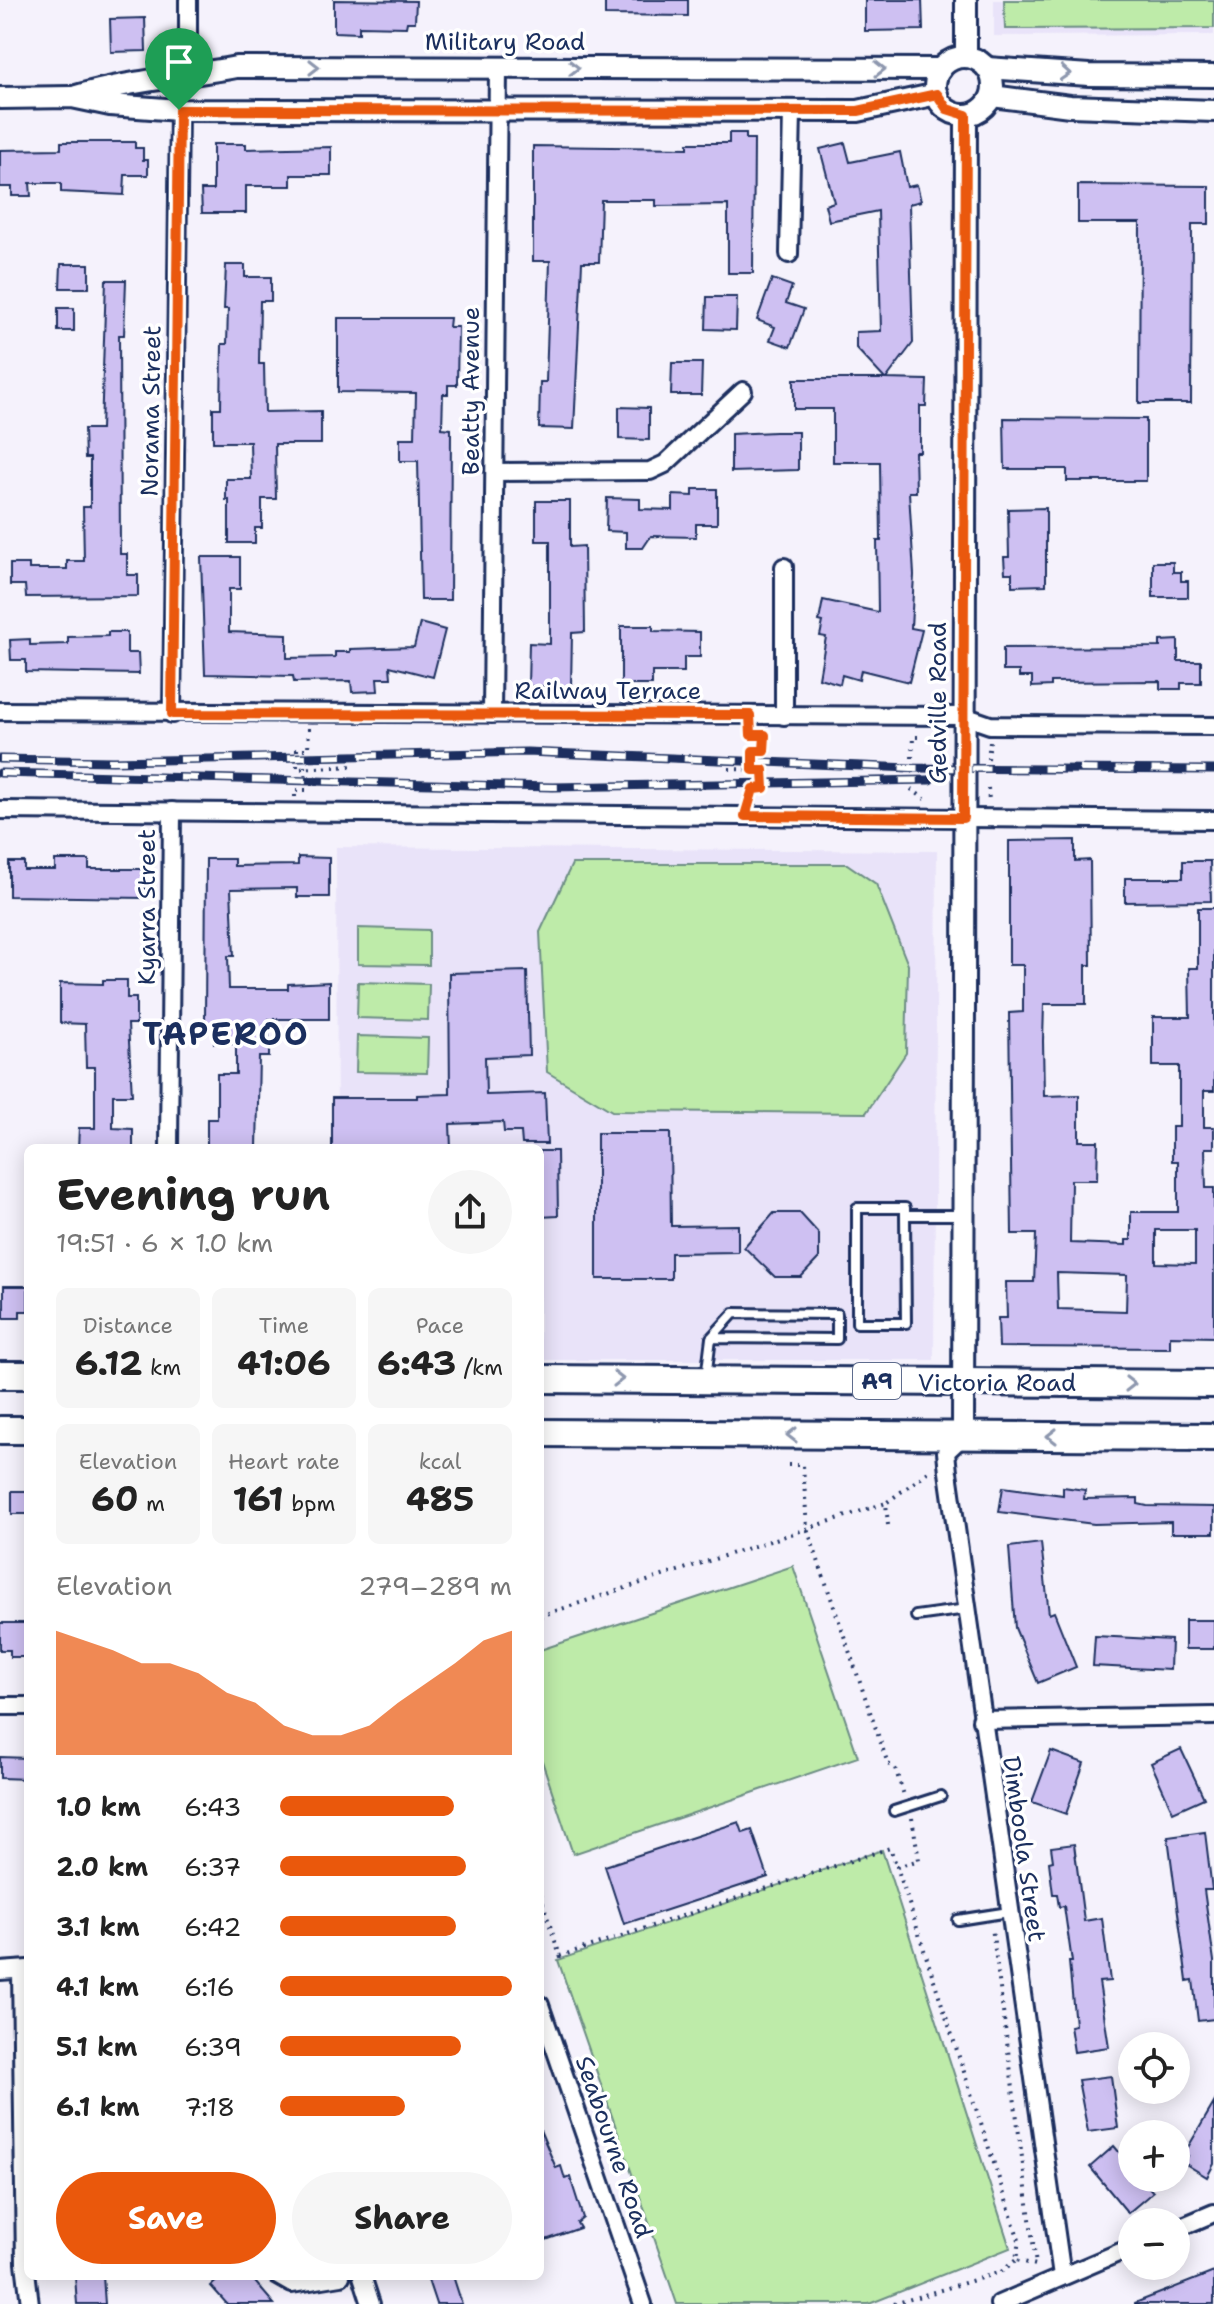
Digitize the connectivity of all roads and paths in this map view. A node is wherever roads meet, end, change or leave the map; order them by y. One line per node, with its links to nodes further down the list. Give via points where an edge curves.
1 (188, 0): 8 (street)
2 (966, 0): 3 (street)
3 (966, 57): 5 (street); 6 (street)
4 (498, 68): 6 (street, Military Road, one-way to 6); 8 (street, Military Road, one-way to 4, via 236,67); 13 (street, Beatty Avenue)
5 (987, 68): 7 (street, one-way to 7); 10 (street)
6 (941, 69): 9 (street)
7 (1214, 76)
8 (188, 77): 11 (street, Military Road, via 114,85)
9 (937, 94): 15 (street, Military Road, via 858,111); 17 (street, via 947,109)
10 (992, 96): 16 (street, via 1070,106); 17 (street, via 982,109)
11 (72, 97): 12 (street, Military Road); 14 (street, Military Road)
12 (0, 98)
13 (498, 109): 14 (street, Military Road); 15 (street, Military Road); 20 (street, Beatty Avenue)
14 (179, 110): 23 (street, Norama Street)
15 (792, 111): 18 (street)
16 (1214, 111)
17 (966, 115): 28 (street, Gedville Road)
18 (789, 254)
19 (743, 391): 20 (street, via 665,464 650,471)
20 (495, 472): 25 (street, Beatty Avenue)
21 (784, 567): 27 (street)
22 (0, 711): 23 (street, Railway Terrace)
23 (172, 714): 24 (street, Railway Terrace)
24 (309, 714): 25 (street, Railway Terrace); 34 (path, via 308,749 297,749 295,756 297,769)
25 (492, 714): 26 (street, Railway Terrace)
26 (750, 715): 27 (street, Railway Terrace); 37 (path, via 751,735 765,735 764,751 753,751)
27 (784, 716): 28 (street, Railway Terrace)
28 (964, 716): 29 (street, Railway Terrace, via 984,725); 46 (street, Gedville Road)
29 (1214, 726)
30 (920, 737): 32 (path, via 913,737)
31 (998, 741): 33 (path, via 990,741)
32 (912, 758)
33 (988, 759)
34 (305, 766): 35 (path); 40 (path)
35 (354, 766)
36 (729, 769): 37 (path)
37 (753, 770): 45 (path, via 763,770 764,788 753,789)
38 (988, 788): 42 (path)
39 (911, 789): 41 (path)
40 (306, 790)
41 (934, 805)
42 (990, 808)
43 (0, 810): 44 (street)
44 (172, 811): 45 (street); 48 (street, Kyarra Street)
45 (745, 816): 46 (street)
46 (963, 818): 47 (street); 50 (street, Gedville Road)
47 (1214, 820)
48 (169, 1144)
49 (905, 1215): 49 (lane, via 905,1208 857,1208 857,1323 906,1323); 50 (lane)
50 (962, 1215): 56 (street, Gedville Road)
51 (711, 1338): 51 (lane, via 734,1313 837,1314 837,1339); 55 (lane)
52 (0, 1375): 53 (highway)
53 (24, 1375)
54 (544, 1379): 55 (highway, Victoria Road / A9, one-way to 55)
55 (706, 1379): 56 (highway, Victoria Road / A9)
56 (962, 1384): 57 (highway, Victoria Road / A9, one-way to 57); 61 (street, Gedville Road)
57 (1214, 1384)
58 (0, 1430): 59 (highway)
59 (24, 1430)
60 (544, 1433): 61 (highway, one-way to 60)
61 (963, 1436): 62 (highway, one-way to 61); 68 (street, Dimboola Street, via 946,1452)
62 (1214, 1437)
63 (788, 1465): 67 (path, via 803,1465)
64 (932, 1470): 65 (path)
65 (886, 1503): 66 (path); 67 (path)
66 (888, 1525)
67 (807, 1528): 69 (path); 75 (path, via 888,1764 895,1768)
68 (969, 1609): 70 (lane); 74 (street, Dimboola Street)
69 (544, 1615)
70 (916, 1616)
71 (0, 1706): 72 (street)
72 (24, 1706)
73 (1214, 1716): 74 (street)
74 (981, 1720): 81 (street, Dimboola Street)
75 (904, 1795)
76 (941, 1796): 77 (lane)
77 (894, 1811)
78 (912, 1816): 79 (path, via 919,1860)
79 (897, 1867): 80 (path, via 890,1848 560,1956); 90 (path, via 1019,2240)
80 (544, 1907)
81 (1009, 1912): 82 (lane); 91 (street, Dimboola Street)
82 (958, 1920)
83 (992, 1927): 90 (path, via 1036,2265)
84 (24, 1970): 85 (street)
85 (0, 1971)
86 (544, 2017): 98 (street, Seabourne Road)
87 (1214, 2213): 88 (street)
88 (1190, 2223)
89 (1118, 2253): 91 (street)
90 (1016, 2260): 99 (path, via 1001,2272)
91 (1062, 2276): 100 (street)
92 (27, 2280): 96 (street)
93 (285, 2280): 94 (street)
94 (316, 2280)
95 (363, 2280): 97 (street)
96 (30, 2304)
97 (371, 2304)
98 (643, 2304)
99 (894, 2304)
100 (999, 2304)

